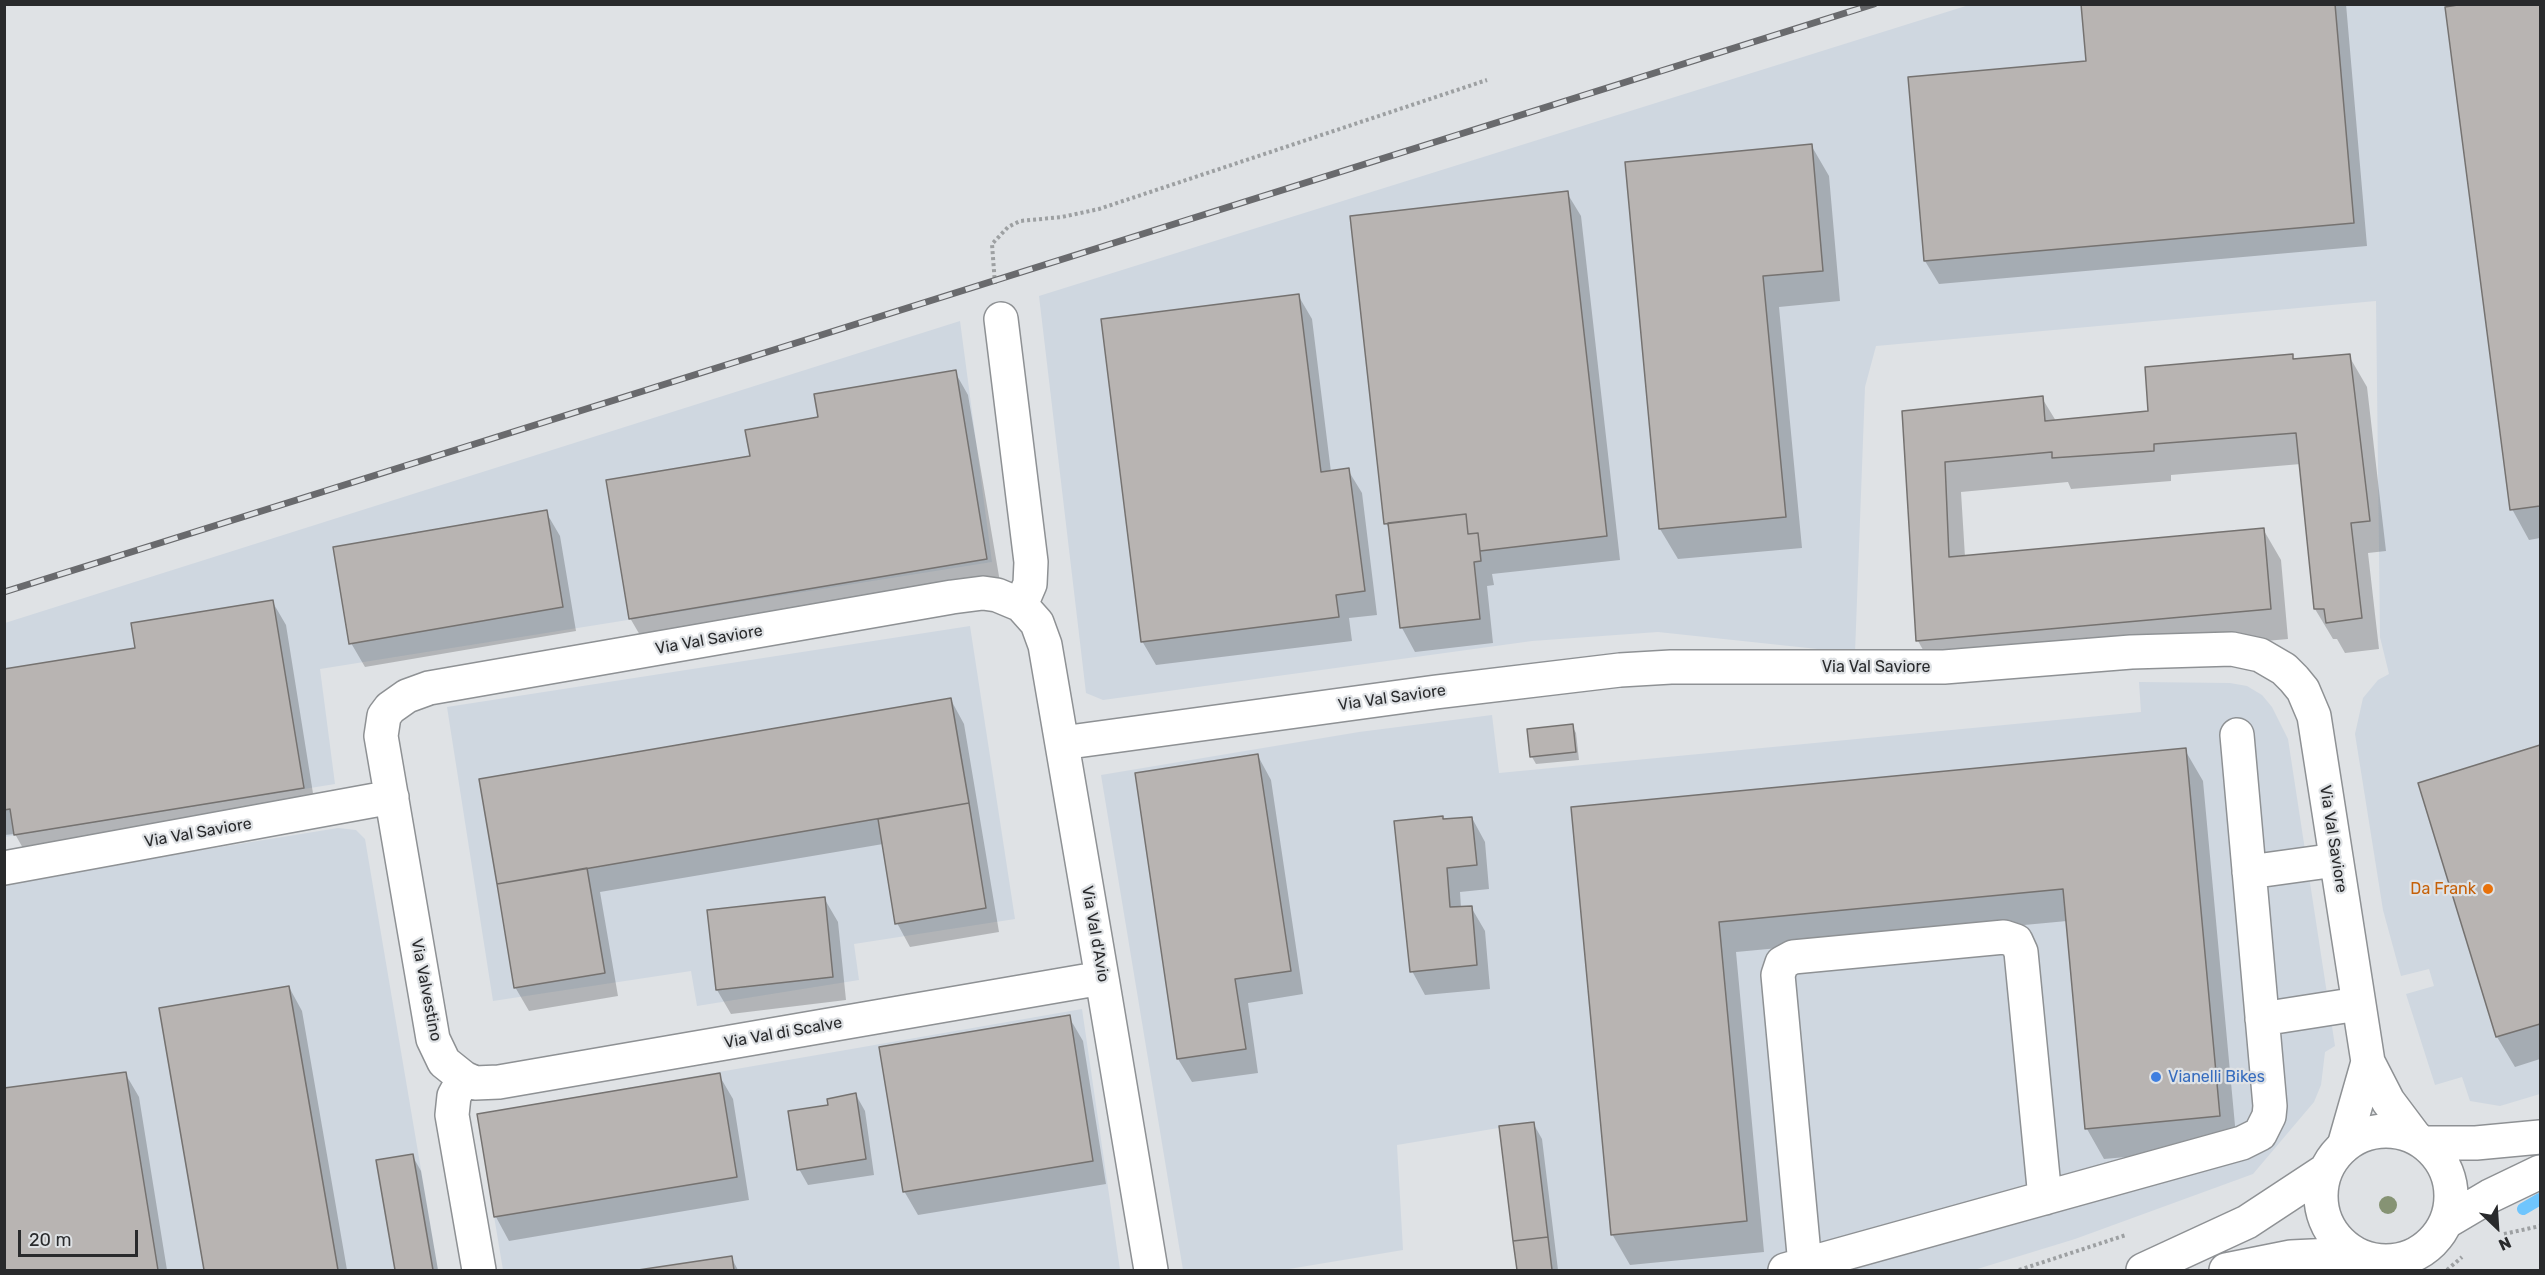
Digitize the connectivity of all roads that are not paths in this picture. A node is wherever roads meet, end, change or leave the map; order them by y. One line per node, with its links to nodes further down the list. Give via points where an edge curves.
1 (1000, 319): 2 (street, via 1031,562 1030,584)
2 (1021, 605): 3 (street, Via Val Saviore, via 997,595 969,594 429,688); 5 (street, Via Val d'Avio, via 1042,633)
3 (398, 702): 6 (street, Via Valvestino, via 384,716 382,726)
4 (2237, 735): 9 (street)
5 (1062, 743): 7 (street, Via Val Saviore, via 1620,670 1944,667 2131,651 2232,649 2260,655 2278,665 2294,679 2310,703); 10 (street, Via Val d'Avio)
6 (392, 797): 8 (street, Via Val Saviore); 14 (street, Via Valvestino, via 434,1039 444,1062)
7 (2336, 860): 9 (street); 11 (street, Via Val Saviore)
8 (4, 868)
9 (2249, 872): 12 (street)
10 (1102, 978): 14 (street, Via Val di Scalve, via 499,1082 475,1083); 24 (street, Via Val d'Avio)
11 (2358, 1004): 12 (street); 13 (street, Via Val Saviore)
12 (2262, 1019): 19 (street, via 2270,1116 2260,1134 2242,1143)
13 (2368, 1062): 16 (street, Via Val Saviore, via 2388,1101); 17 (street, Via Val Saviore)
14 (464, 1078): 23 (street, via 454,1096 452,1114)
15 (2541, 1137): 16 (street, via 2485,1143)
16 (2420, 1140): 17 (street, via 2397,1131 2378,1131 2360,1136); 20 (street, via 2437,1155 2449,1179 2451,1204)
17 (2335, 1158): 21 (street, via 2321,1185 2323,1217 2341,1245); 25 (street, via 2247,1222)
18 (2541, 1172): 20 (street)
19 (2045, 1198): 22 (street); 22 (street, via 2021,952 2016,941 2004,937 1793,957 1782,963 1779,975)
20 (2446, 1222): 21 (street, via 2437,1237 2408,1258 2372,1260)
21 (2354, 1254): 26 (street, via 2291,1257)
22 (1795, 1268)
23 (478, 1270)
24 (1151, 1270)
25 (2143, 1270)
26 (2226, 1270)

